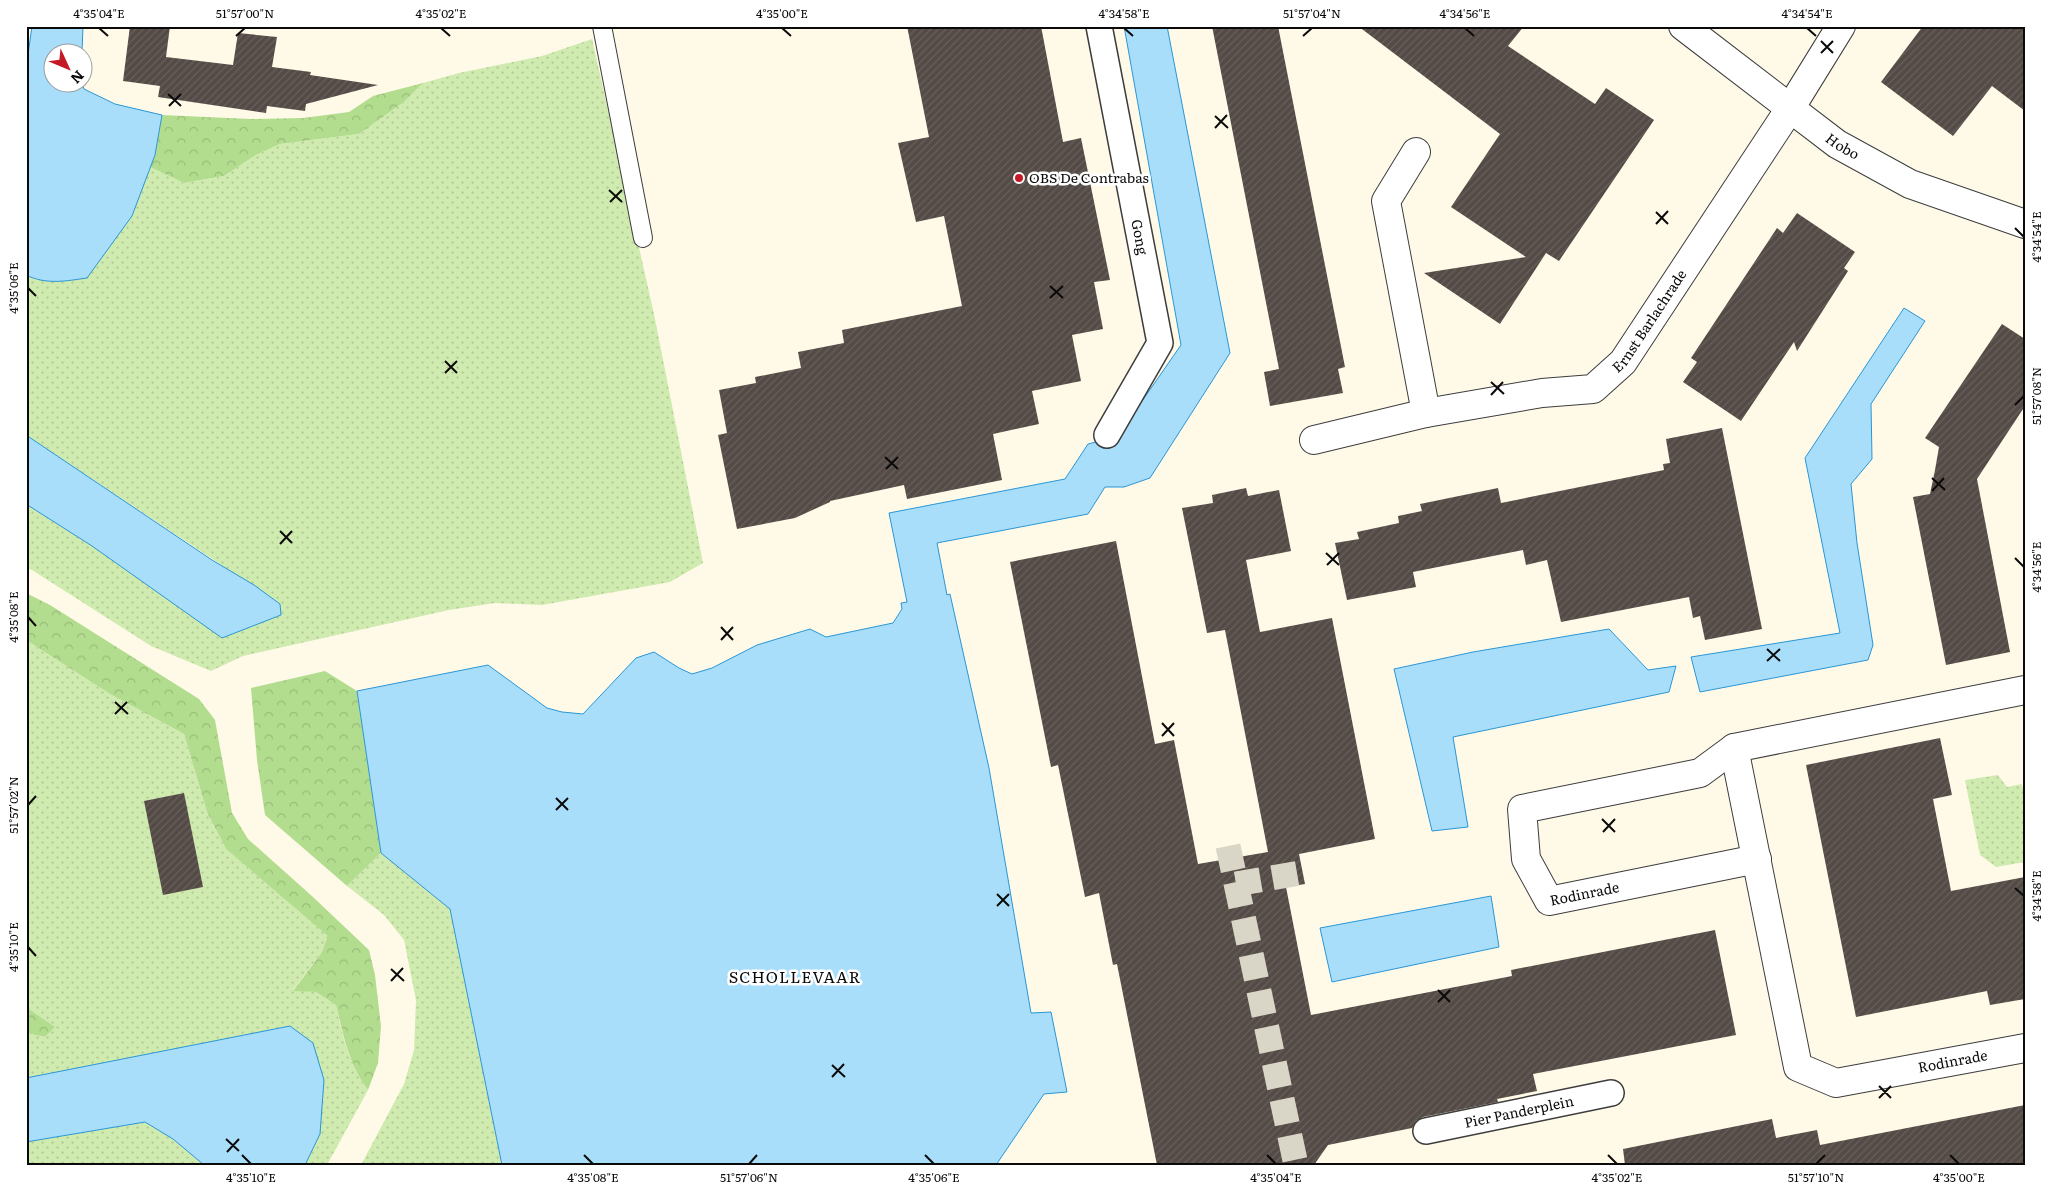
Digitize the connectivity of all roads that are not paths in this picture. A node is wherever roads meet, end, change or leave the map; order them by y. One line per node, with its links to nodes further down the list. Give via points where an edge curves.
1 (602, 26): 8 (lane)
2 (1099, 26): 10 (street, Gong, via 1160,343)
3 (1684, 26): 5 (street, Hobo)
4 (1841, 26): 5 (street, Ernst Barlachrade)
5 (1791, 107): 7 (street, Hobo, via 1837,144 1910,184); 9 (street, Ernst Barlachrade, via 1623,362 1594,388 1542,393)
6 (1416, 152): 9 (street, via 1386,201)
7 (2025, 224)
8 (642, 238)
9 (1426, 414): 11 (street, Ernst Barlachrade)
10 (1107, 435)
11 (1314, 440)
12 (2025, 690): 13 (street, Rodinrade)
13 (1734, 748): 14 (street, Rodinrade); 14 (street, Rodinrade, via 1700,773 1522,810 1526,858 1549,901)
14 (1757, 859): 15 (street, Rodinrade, via 1798,1067 1836,1083)
15 (2025, 1048)
16 (1611, 1093): 17 (street, Pier Panderplein)
17 (1426, 1130)

